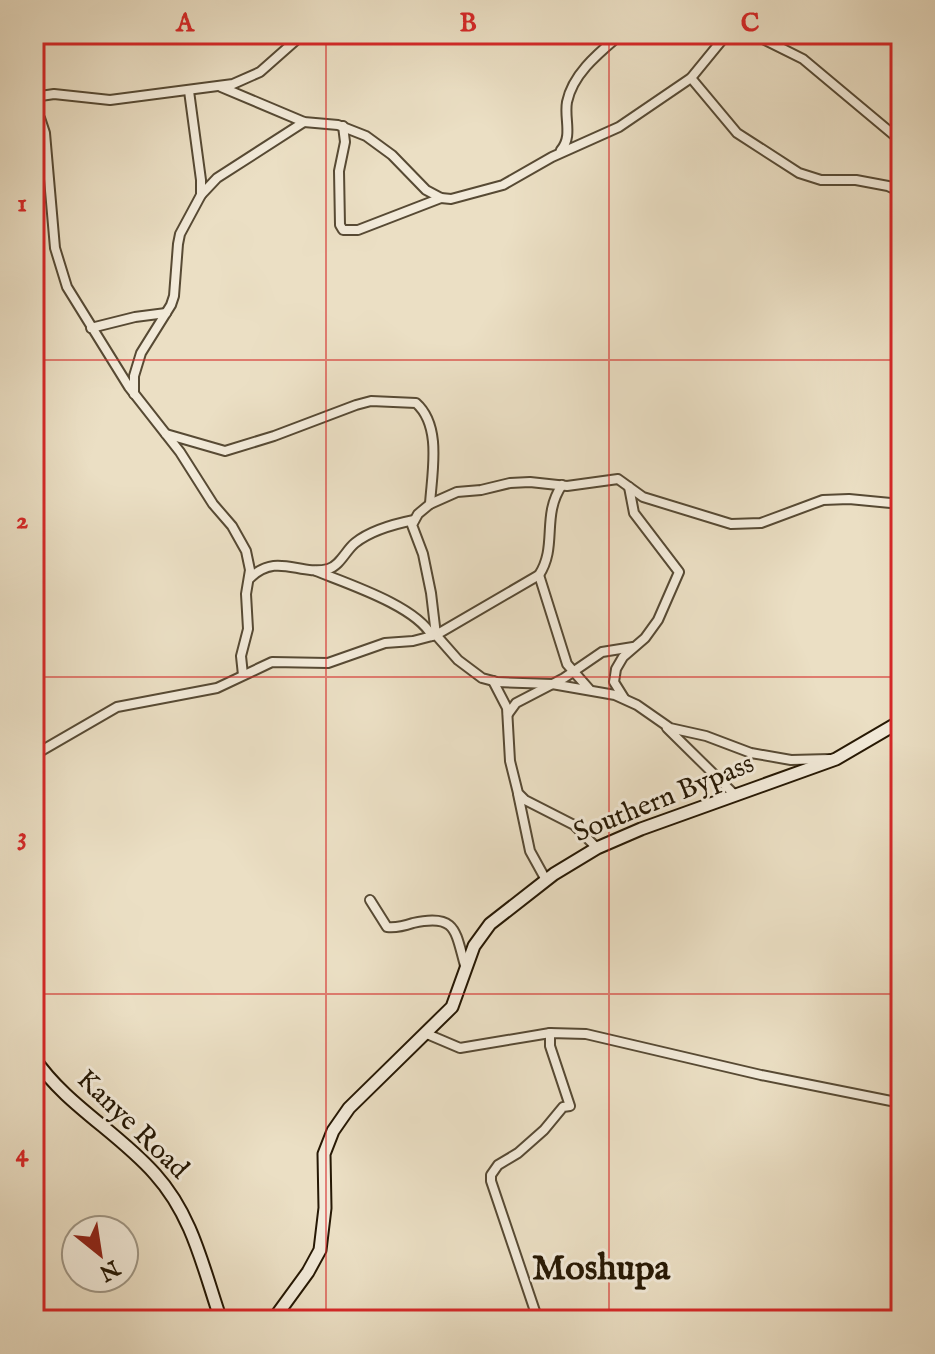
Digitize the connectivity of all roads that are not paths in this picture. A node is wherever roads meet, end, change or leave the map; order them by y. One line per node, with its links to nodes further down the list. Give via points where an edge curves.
1 (303, 34): 6 (street, via 260,72)
2 (621, 34): 14 (street, via 575,82 567,103 568,139)
3 (727, 34): 5 (street)
4 (753, 34): 12 (street, via 803,59)
5 (691, 78): 14 (street, via 619,127); 15 (street, via 737,133 799,173)
6 (221, 87): 7 (street); 10 (street)
7 (189, 91): 8 (street, via 110,100); 16 (street)
8 (34, 97)
9 (34, 115): 19 (street, via 45,133 60,267)
10 (304, 122): 11 (street); 16 (street, via 217,178)
11 (343, 126): 17 (street, via 392,155); 17 (street, via 343,230 358,230)
12 (897, 132): 13 (street)
13 (901, 141)
14 (558, 154): 17 (street, via 503,185)
15 (901, 192)
16 (201, 195): 18 (street, via 180,234 174,296)
17 (441, 198)
18 (166, 313): 19 (street); 20 (street, via 141,353)
19 (91, 328): 20 (street)
20 (134, 394): 21 (street)
21 (166, 434): 24 (street, via 225,451 356,405 407,400 422,408 433,436); 29 (street, via 240,539)
22 (562, 485): 23 (street, via 618,479); 24 (street, via 510,483 457,492); 28 (street, via 551,507 549,546)
23 (629, 487): 25 (street, via 643,497 731,524 761,523 823,500); 31 (street, via 634,513 679,572 658,620)
24 (430, 504): 26 (street)
25 (901, 504)
26 (414, 520): 27 (street, via 358,540 334,567); 30 (street)
27 (313, 569): 29 (street, via 274,565); 30 (street, via 421,620)
28 (539, 575): 30 (street); 32 (street)
29 (250, 578): 33 (street)
30 (434, 635): 33 (street, via 385,643 328,663 272,662); 34 (street, via 472,672)
31 (633, 647): 32 (street, via 602,652); 37 (street, via 615,677)
32 (573, 672): 35 (street); 36 (street)
33 (243, 675): 41 (street, via 217,688 117,707)
34 (493, 681): 35 (street); 38 (street)
35 (552, 684): 36 (street); 38 (street, via 516,703)
36 (591, 690): 37 (street)
37 (624, 698): 40 (street)
38 (508, 714): 43 (street)
39 (901, 721): 42 (street, Southern Bypass)
40 (664, 725): 42 (street, via 767,757); 44 (street)
41 (34, 755)
42 (836, 759): 44 (street, Southern Bypass)
43 (518, 793): 45 (street, via 574,825); 46 (street, via 530,851)
44 (735, 795): 45 (street, Southern Bypass)
45 (597, 848): 46 (street, Southern Bypass)
46 (546, 880): 48 (street, Southern Bypass, via 490,924 474,946)
47 (370, 900): 48 (street, via 387,927 441,919 448,923)
48 (466, 970): 50 (street, Southern Bypass, via 452,1007)
49 (550, 1033): 50 (street, via 460,1048); 52 (street, via 605,1037); 55 (street, via 570,1106 560,1109 544,1130 491,1175)
50 (427, 1034): 54 (street, Southern Bypass, via 349,1108 333,1131 324,1154 320,1250)
51 (34, 1058): 53 (street, Kanye Road, via 172,1195 193,1233)
52 (901, 1103)
53 (221, 1320)
54 (273, 1320)
55 (538, 1320)

